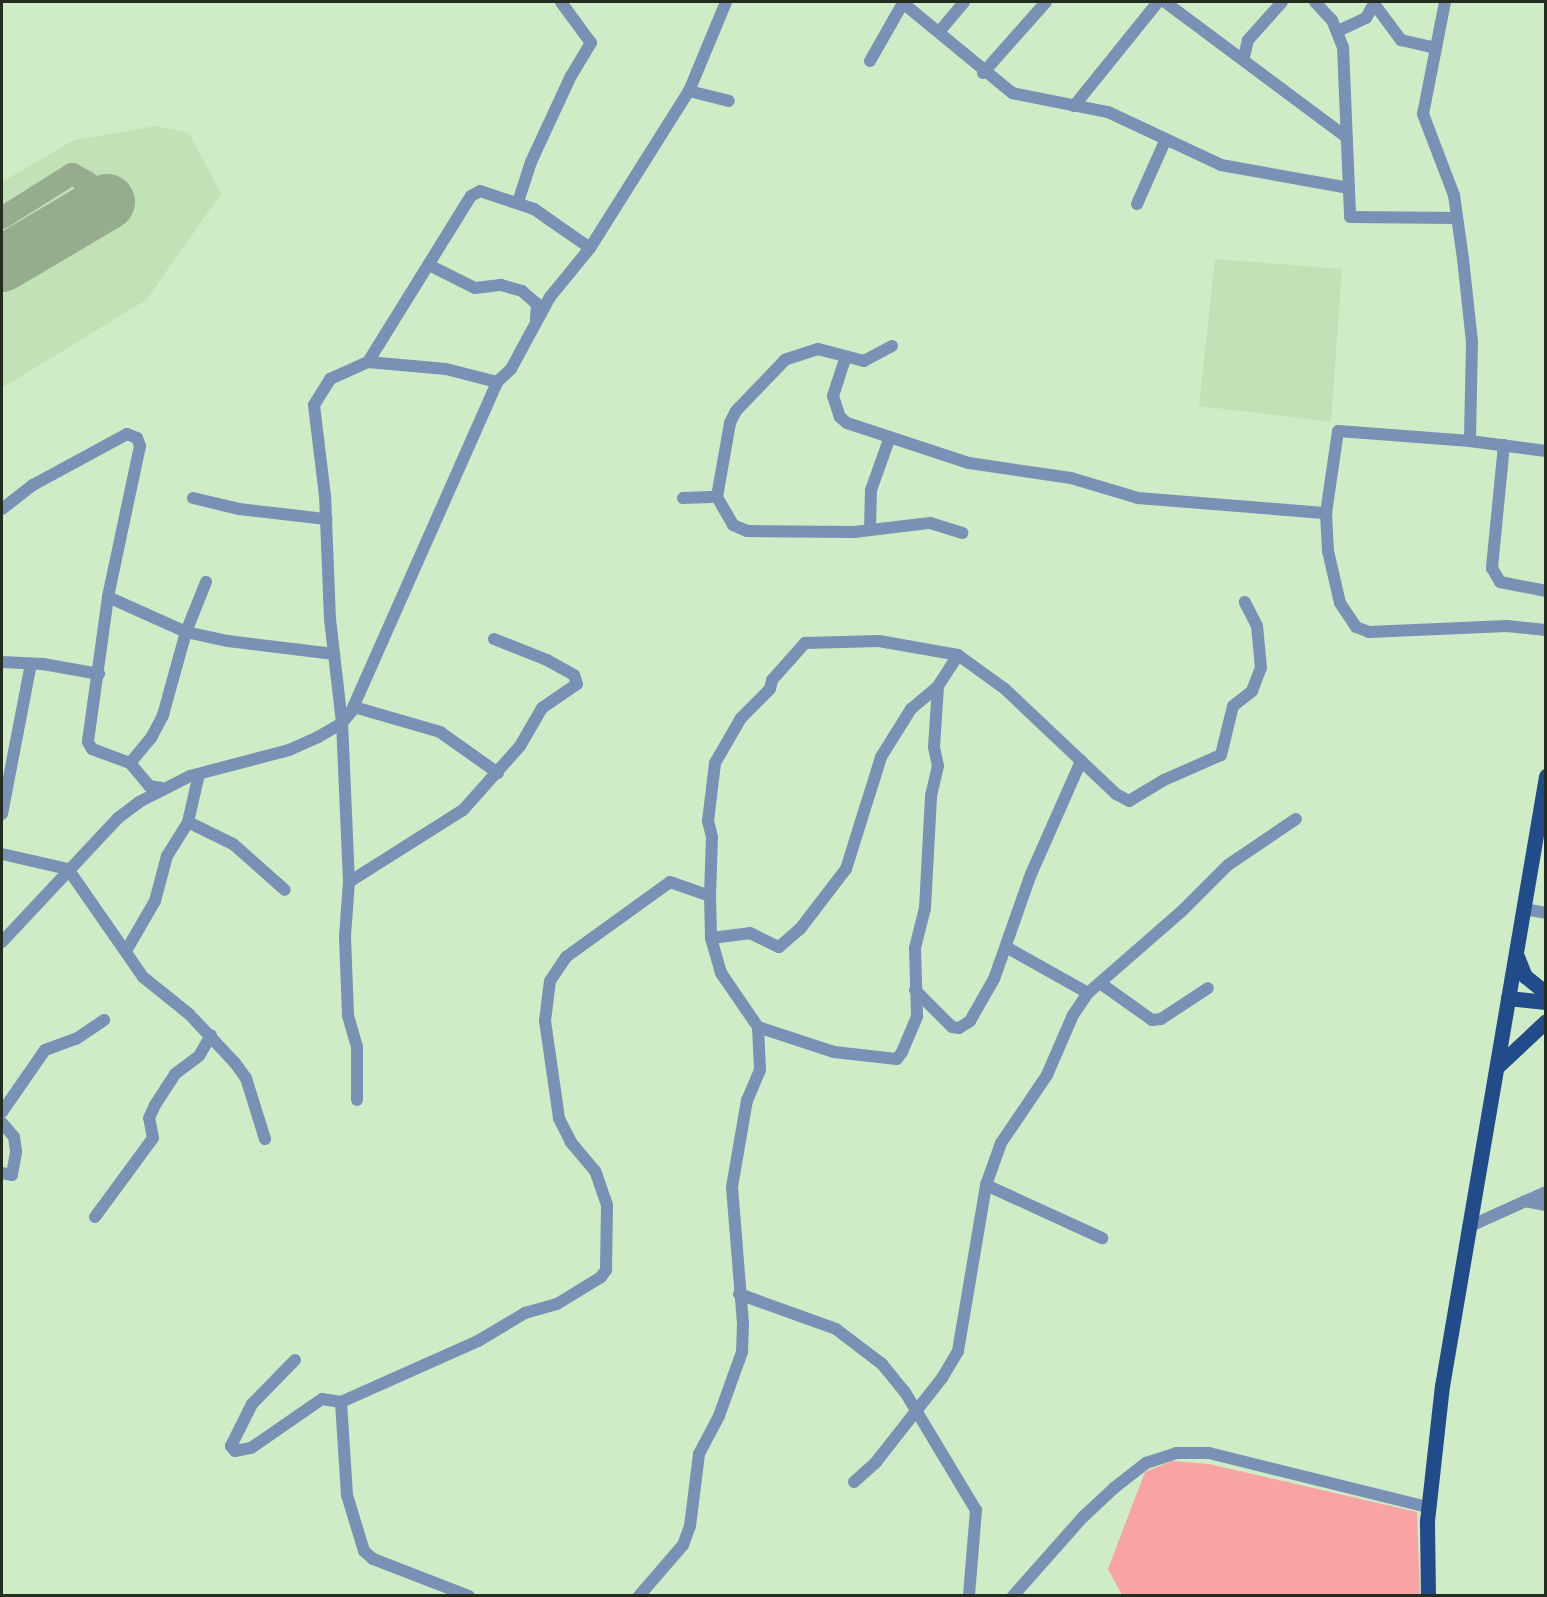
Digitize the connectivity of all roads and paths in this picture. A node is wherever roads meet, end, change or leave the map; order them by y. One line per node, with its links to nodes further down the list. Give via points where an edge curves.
1 (561, 2): 23 (street, via 591,43 571,76)
2 (726, 2): 17 (street)
3 (964, 2): 12 (street)
4 (1046, 2): 16 (street)
5 (1158, 2): 19 (street)
6 (1165, 2): 14 (street)
7 (1282, 2): 14 (street, via 1248,40)
8 (1315, 2): 11 (street)
9 (1445, 2): 13 (street)
10 (1375, 3): 11 (street, via 1366,18); 13 (street, via 1401,40)
11 (1338, 31): 20 (street, via 1345,61)
12 (939, 32): 15 (street, via 903,3); 16 (street)
13 (1435, 48): 25 (street, via 1423,114 1446,168)
14 (1244, 57): 20 (street)
15 (870, 61)
16 (984, 73): 19 (street, via 1027,99)
17 (689, 91): 18 (street); 26 (street)
18 (729, 101)
19 (1074, 106): 21 (street, via 1114,115)
20 (1346, 136): 22 (street)
21 (1166, 139): 22 (street, via 1221,165); 24 (street)
22 (1349, 188): 25 (street, via 1350,217)
23 (518, 202): 26 (street, via 534,208); 27 (street, via 480,191 471,196)
24 (1137, 204)
25 (1457, 218): 34 (street, via 1472,342)
26 (590, 248): 28 (street, via 550,297)
27 (429, 265): 28 (street, via 475,288 508,286 531,296 538,314); 31 (street)
28 (532, 329): 32 (street, via 511,369)
29 (892, 346): 30 (street, via 873,359)
30 (845, 359): 33 (street, via 833,396 840,417); 37 (street, via 818,349 793,356 740,407 722,449)
31 (368, 362): 32 (street, via 446,369); 42 (street, via 330,379 314,405)
32 (497, 382): 58 (street)
33 (890, 437): 41 (street, via 969,463 1071,478 1138,498); 43 (street, via 871,490)
34 (1470, 441): 35 (street); 41 (street, via 1338,431)
35 (1504, 445): 36 (street); 46 (street, via 1492,568 1500,582)
36 (1545, 452)
37 (717, 497): 39 (street); 43 (street, via 733,525 742,530)
38 (193, 498): 42 (street, via 239,509)
39 (683, 498)
40 (2, 509): 47 (street, via 33,485 132,434 140,446)
41 (1326, 513): 49 (street, via 1328,551 1340,603 1356,627 1369,632 1507,626)
42 (326, 519): 52 (street)
43 (870, 530): 44 (street, via 930,523)
44 (963, 533)
45 (206, 582): 50 (street)
46 (1545, 591)
47 (108, 597): 50 (street); 56 (street)
48 (1245, 602): 60 (street, via 1257,626 1261,668 1252,691 1233,706 1221,755 1164,780 1129,801 1120,798)
49 (1545, 630)
50 (186, 632): 52 (street); 61 (street, via 163,715 151,738)
51 (494, 639): 62 (street, via 547,660 574,675 577,684 542,708 520,746)
52 (334, 654): 59 (street)
53 (958, 655): 57 (street); 60 (street, via 1016,698); 73 (street, via 879,641 805,643 772,680 770,689 741,718 715,763 708,821 712,837)
54 (2, 662): 55 (street)
55 (31, 664): 56 (street); 66 (street)
56 (99, 674): 61 (street, via 89,746)
57 (938, 686): 76 (street, via 911,709 881,757 846,869 800,929 779,946 750,933); 83 (street, via 934,747 938,766 931,796 924,908 915,948)
58 (354, 707): 59 (street); 62 (street, via 440,732)
59 (342, 723): 63 (street, via 289,750); 71 (street)
60 (1081, 761): 78 (street, via 1031,874)
61 (130, 763): 65 (street, via 147,784)
62 (498, 773): 71 (street, via 462,810)
63 (199, 774): 65 (street); 68 (street)
64 (1545, 776): 74 (main road)
65 (162, 788): 70 (street, via 118,818)
66 (2, 814)
67 (1296, 819): 81 (street, via 1228,865)
68 (188, 822): 72 (street, via 233,844); 79 (street, via 167,855 155,901)
69 (2, 854): 70 (street)
70 (68, 869): 77 (street); 79 (street)
71 (349, 882): 93 (street, via 345,936 348,1015 359,1074)
72 (285, 890)
73 (710, 896): 76 (street); 107 (street, via 685,885 663,884 566,957 549,981 545,1021 560,1118 567,1137 595,1171 607,1204 606,1270 601,1277 557,1304 525,1312 477,1341)
74 (1524, 909): 75 (street); 80 (main road)
75 (1545, 913)
76 (711, 938): 90 (street, via 721,973)
77 (2, 942)
78 (1006, 947): 83 (street, via 994,979 966,1026 952,1027); 84 (street)
79 (126, 951): 91 (street, via 143,978)
80 (1515, 953): 85 (main road, via 1529,981); 86 (main road)
81 (1100, 983): 82 (street, via 1152,1020 1161,1019); 84 (street)
82 (1208, 988)
83 (915, 990): 90 (street, via 917,1016 898,1059 834,1052)
84 (1088, 993): 98 (street, via 1073,1015 1047,1075 1001,1143)
85 (1545, 993)
86 (1508, 998): 87 (main road); 92 (main road)
87 (1545, 1002)
88 (104, 1020): 94 (street, via 76,1039 45,1050)
89 (1545, 1021): 92 (main road)
90 (758, 1027): 105 (street, via 760,1070 747,1100 732,1187)
91 (211, 1035): 96 (street, via 246,1078); 102 (street, via 199,1056 175,1074 154,1105 149,1118 153,1138)
92 (1499, 1065): 103 (main road)
93 (357, 1100)
94 (2, 1112)
95 (2, 1123): 97 (street, via 14,1137 16,1152 12,1175)
96 (265, 1139)
97 (2, 1173)
98 (986, 1185): 104 (street); 108 (street, via 958,1351)
99 (1545, 1192): 100 (street)
100 (1525, 1201): 101 (street); 103 (street)
101 (1545, 1205)
102 (95, 1217)
103 (1468, 1227): 110 (main road)
104 (1102, 1238)
105 (739, 1294): 108 (street, via 836,1329 882,1364); 112 (street, via 742,1352 723,1406 699,1454 690,1526 683,1545)
106 (295, 1360): 107 (street, via 252,1404 231,1446 235,1451 251,1449 322,1399)
107 (341, 1402): 111 (street, via 347,1495 364,1551 373,1559)
108 (916, 1409): 109 (street, via 876,1462); 113 (street, via 976,1510)
109 (854, 1482)
110 (1428, 1507): 114 (street, via 1209,1453 1176,1454 1146,1463 1114,1488 1083,1516); 115 (main road)
111 (469, 1596)
112 (639, 1596)
113 (969, 1596)
114 (1013, 1596)
115 (1428, 1596)

